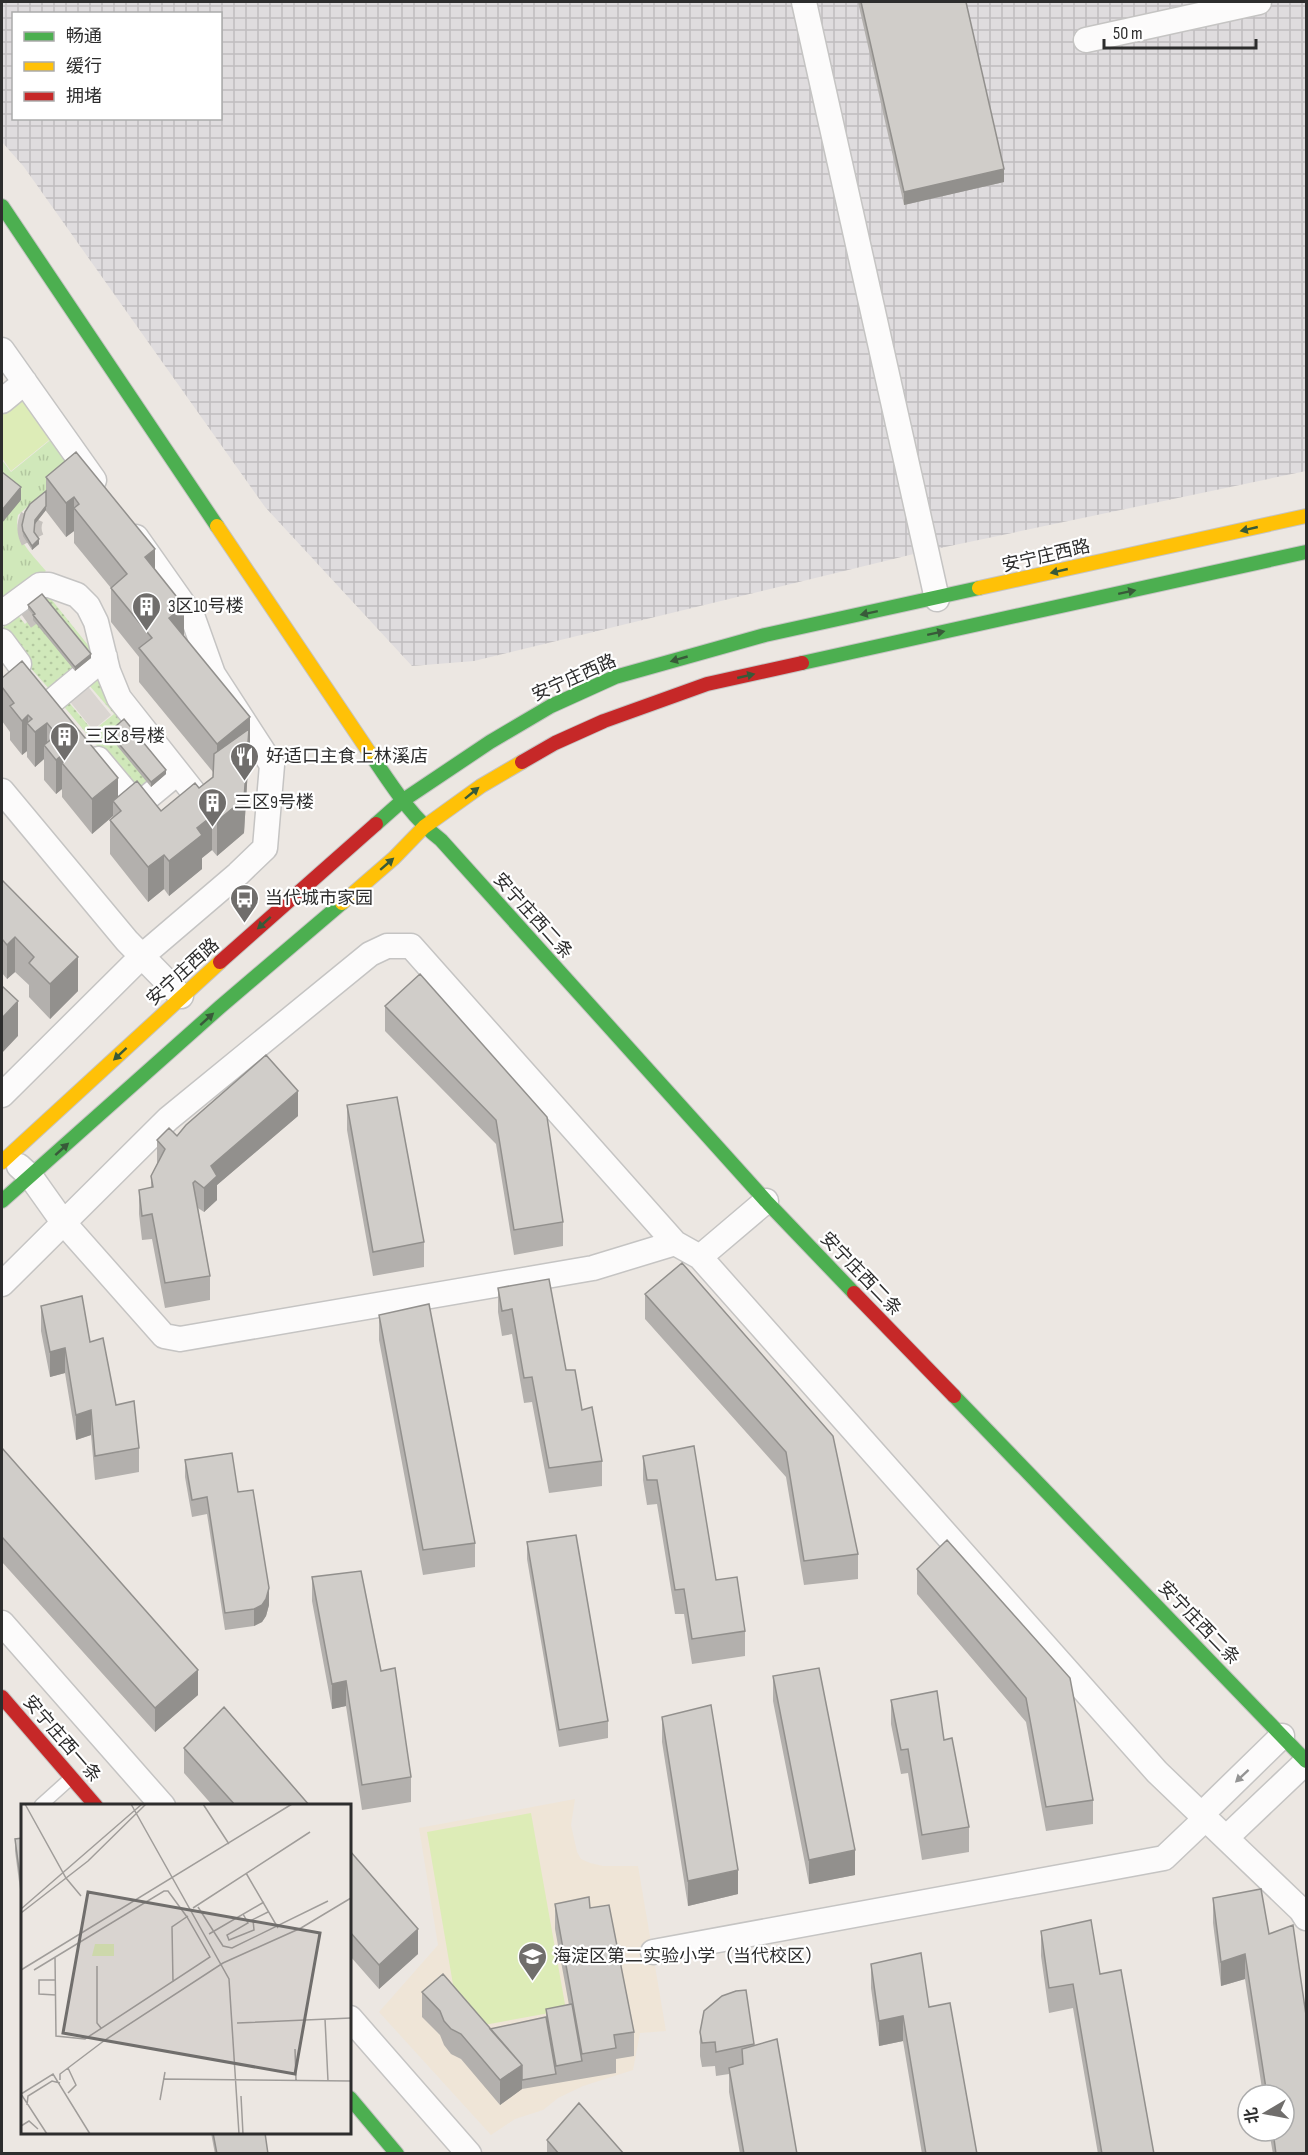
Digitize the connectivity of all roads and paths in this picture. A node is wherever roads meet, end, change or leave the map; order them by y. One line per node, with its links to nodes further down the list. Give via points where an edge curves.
1 (804, 2): 10 (street)
2 (1259, 2): 3 (street)
3 (1086, 40)
4 (2, 206): 18 (main road, 安宁庄西二条)
5 (2, 350): 6 (street)
6 (25, 382): 7 (street); 21 (street, via 80,476 116,510 193,618 213,674 272,765 265,848)
7 (2, 401)
8 (1306, 516): 10 (main road, 安宁庄西路, one-way to 10)
9 (1306, 552): 20 (main road, one-way to 9, via 481,786 555,743 707,684)
10 (937, 599): 18 (main road, 安宁庄西路, one-way to 18, via 765,635 615,677 540,712)
11 (13, 612): 13 (street, via 40,585 77,595 96,622)
12 (2, 641): 14 (street)
13 (105, 657): 14 (street); 16 (street, via 119,698)
14 (35, 689)
15 (87, 746): 19 (street)
16 (177, 773): 19 (street); 19 (street, via 202,803 170,830)
17 (2, 791): 21 (street)
18 (402, 801): 20 (main road, 安宁庄西二条); 22 (main road, 安宁庄西路, one-way to 22)
19 (137, 806)
20 (424, 827): 25 (main road, one-way to 20, via 394,858); 27 (main road, 安宁庄西二条, via 441,840)
21 (142, 956): 22 (street); 23 (street)
22 (182, 996): 24 (main road, 安宁庄西路, one-way to 24)
23 (2, 1095)
24 (5, 1159): 25 (street)
25 (31, 1177): 26 (main road); 28 (street)
26 (2, 1201)
27 (766, 1202): 30 (street); 34 (main road, 安宁庄西二条)
28 (63, 1222): 29 (street, via 164,1336 180,1338 593,1268); 29 (street, via 168,1119 370,954 387,946 411,946); 31 (street)
29 (675, 1243): 30 (street)
30 (700, 1257): 40 (street, via 1157,1772)
31 (2, 1284)
32 (2, 1623): 39 (street)
33 (2, 1697): 36 (main road, 安宁庄西一条)
34 (1282, 1736): 35 (main road, 安宁庄西二条); 40 (street, one-way to 40)
35 (1306, 1761): 41 (street)
36 (72, 1778): 37 (lane); 38 (main road, 安宁庄西一条)
37 (42, 1804)
38 (94, 1804)
39 (160, 1804)
40 (1203, 1817): 41 (street); 43 (street, via 1164,1858)
41 (1226, 1838): 42 (street)
42 (1306, 1918)
43 (653, 1952)
44 (351, 2019): 47 (street)
45 (351, 2099): 46 (main road)
46 (397, 2154)
47 (469, 2154)

